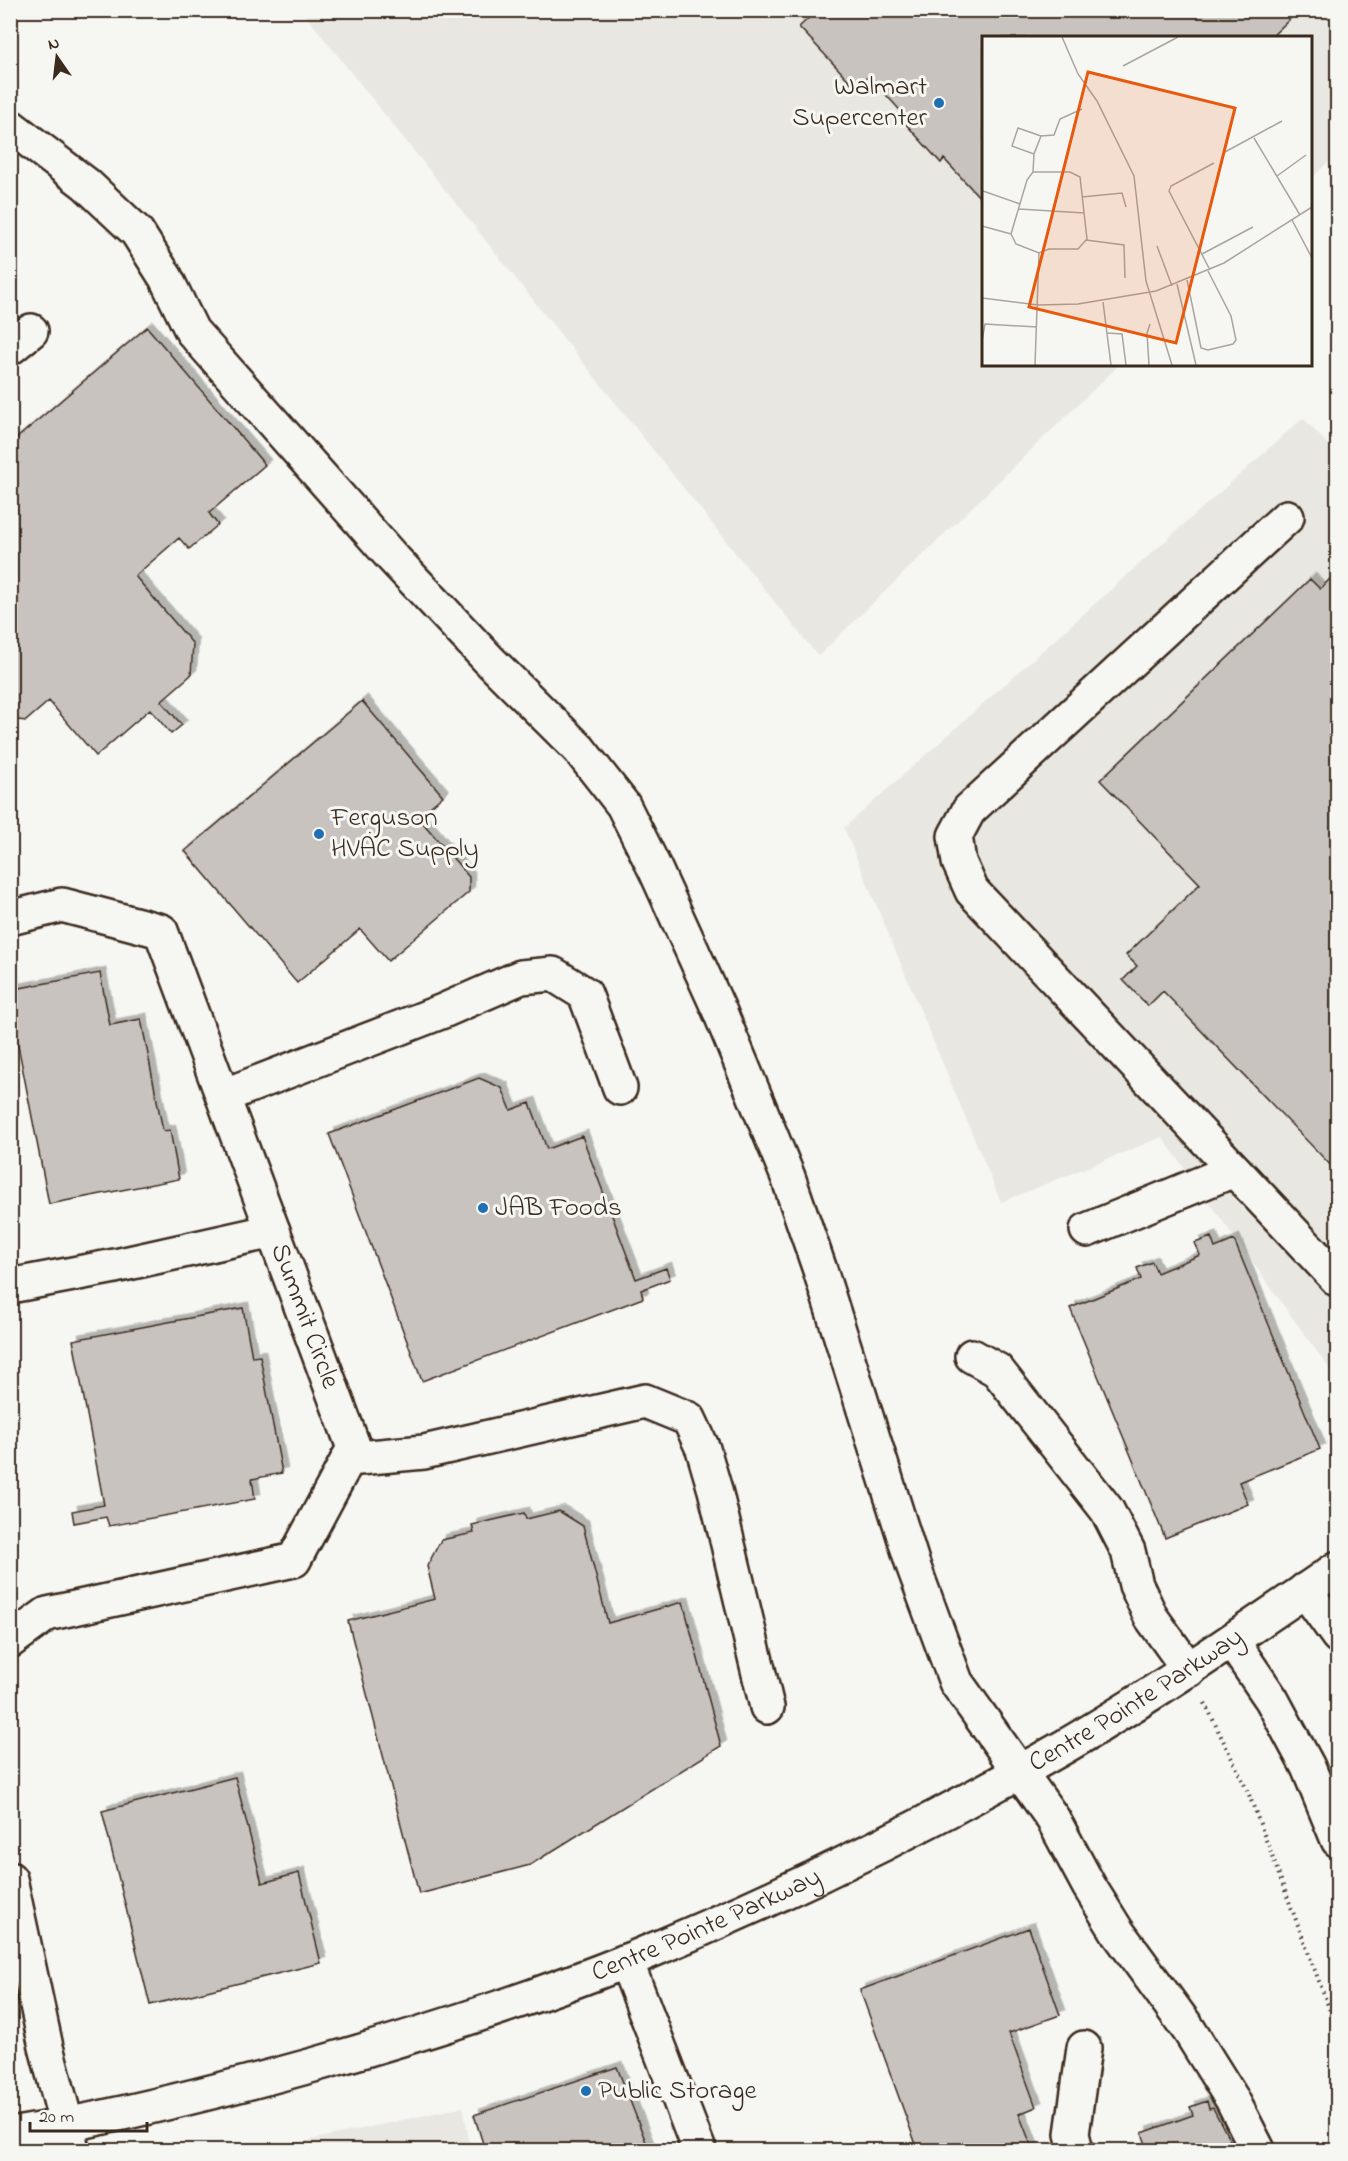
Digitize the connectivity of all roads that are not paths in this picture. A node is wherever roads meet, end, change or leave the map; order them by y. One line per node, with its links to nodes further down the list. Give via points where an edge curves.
1 (10, 126): 20 (street, via 86,184 137,232 166,278 192,331 392,556 579,749 623,805 720,1012 788,1177 913,1565 956,1682)
2 (1287, 517): 6 (street, via 969,810 955,836 959,861 972,891)
3 (10, 918): 5 (street, Summit Circle, via 62,905 161,931)
4 (620, 1088): 5 (street, via 585,994 553,974 521,977)
5 (223, 1096): 8 (street, Summit Circle)
6 (1234, 1170): 7 (street); 9 (street)
7 (1087, 1230)
8 (273, 1231): 10 (street); 12 (street, Summit Circle, via 354,1448)
9 (1338, 1280)
10 (10, 1286)
11 (972, 1356): 18 (street, via 997,1370 1107,1510 1128,1551 1136,1585 1152,1617)
12 (348, 1459): 16 (street, Summit Circle, via 294,1560 47,1614); 19 (street, via 424,1452 645,1401 689,1419 715,1490)
13 (1338, 1568): 14 (street, Centre Pointe Parkway)
14 (1305, 1590): 15 (street); 17 (street, Centre Pointe Parkway)
15 (1338, 1636)
16 (10, 1641)
17 (1232, 1641): 18 (street, Centre Pointe Parkway); 21 (street, via 1272,1700 1308,1767)
18 (1189, 1670): 20 (street, Centre Pointe Parkway)
19 (767, 1707)
20 (1019, 1772): 23 (street, Centre Pointe Parkway, via 922,1825 776,1896); 29 (street, via 1053,1819 1117,1931 1195,2040 1232,2099)
21 (1338, 1840)
22 (10, 1879): 26 (street, via 46,2048)
23 (626, 1960): 26 (street, Centre Pointe Parkway, via 416,2035); 27 (street)
24 (1084, 2048): 28 (street, via 1072,2134)
25 (10, 2135): 26 (street, Centre Pointe Parkway)
26 (70, 2138)
27 (699, 2151)
28 (1076, 2151)
29 (1258, 2151)

